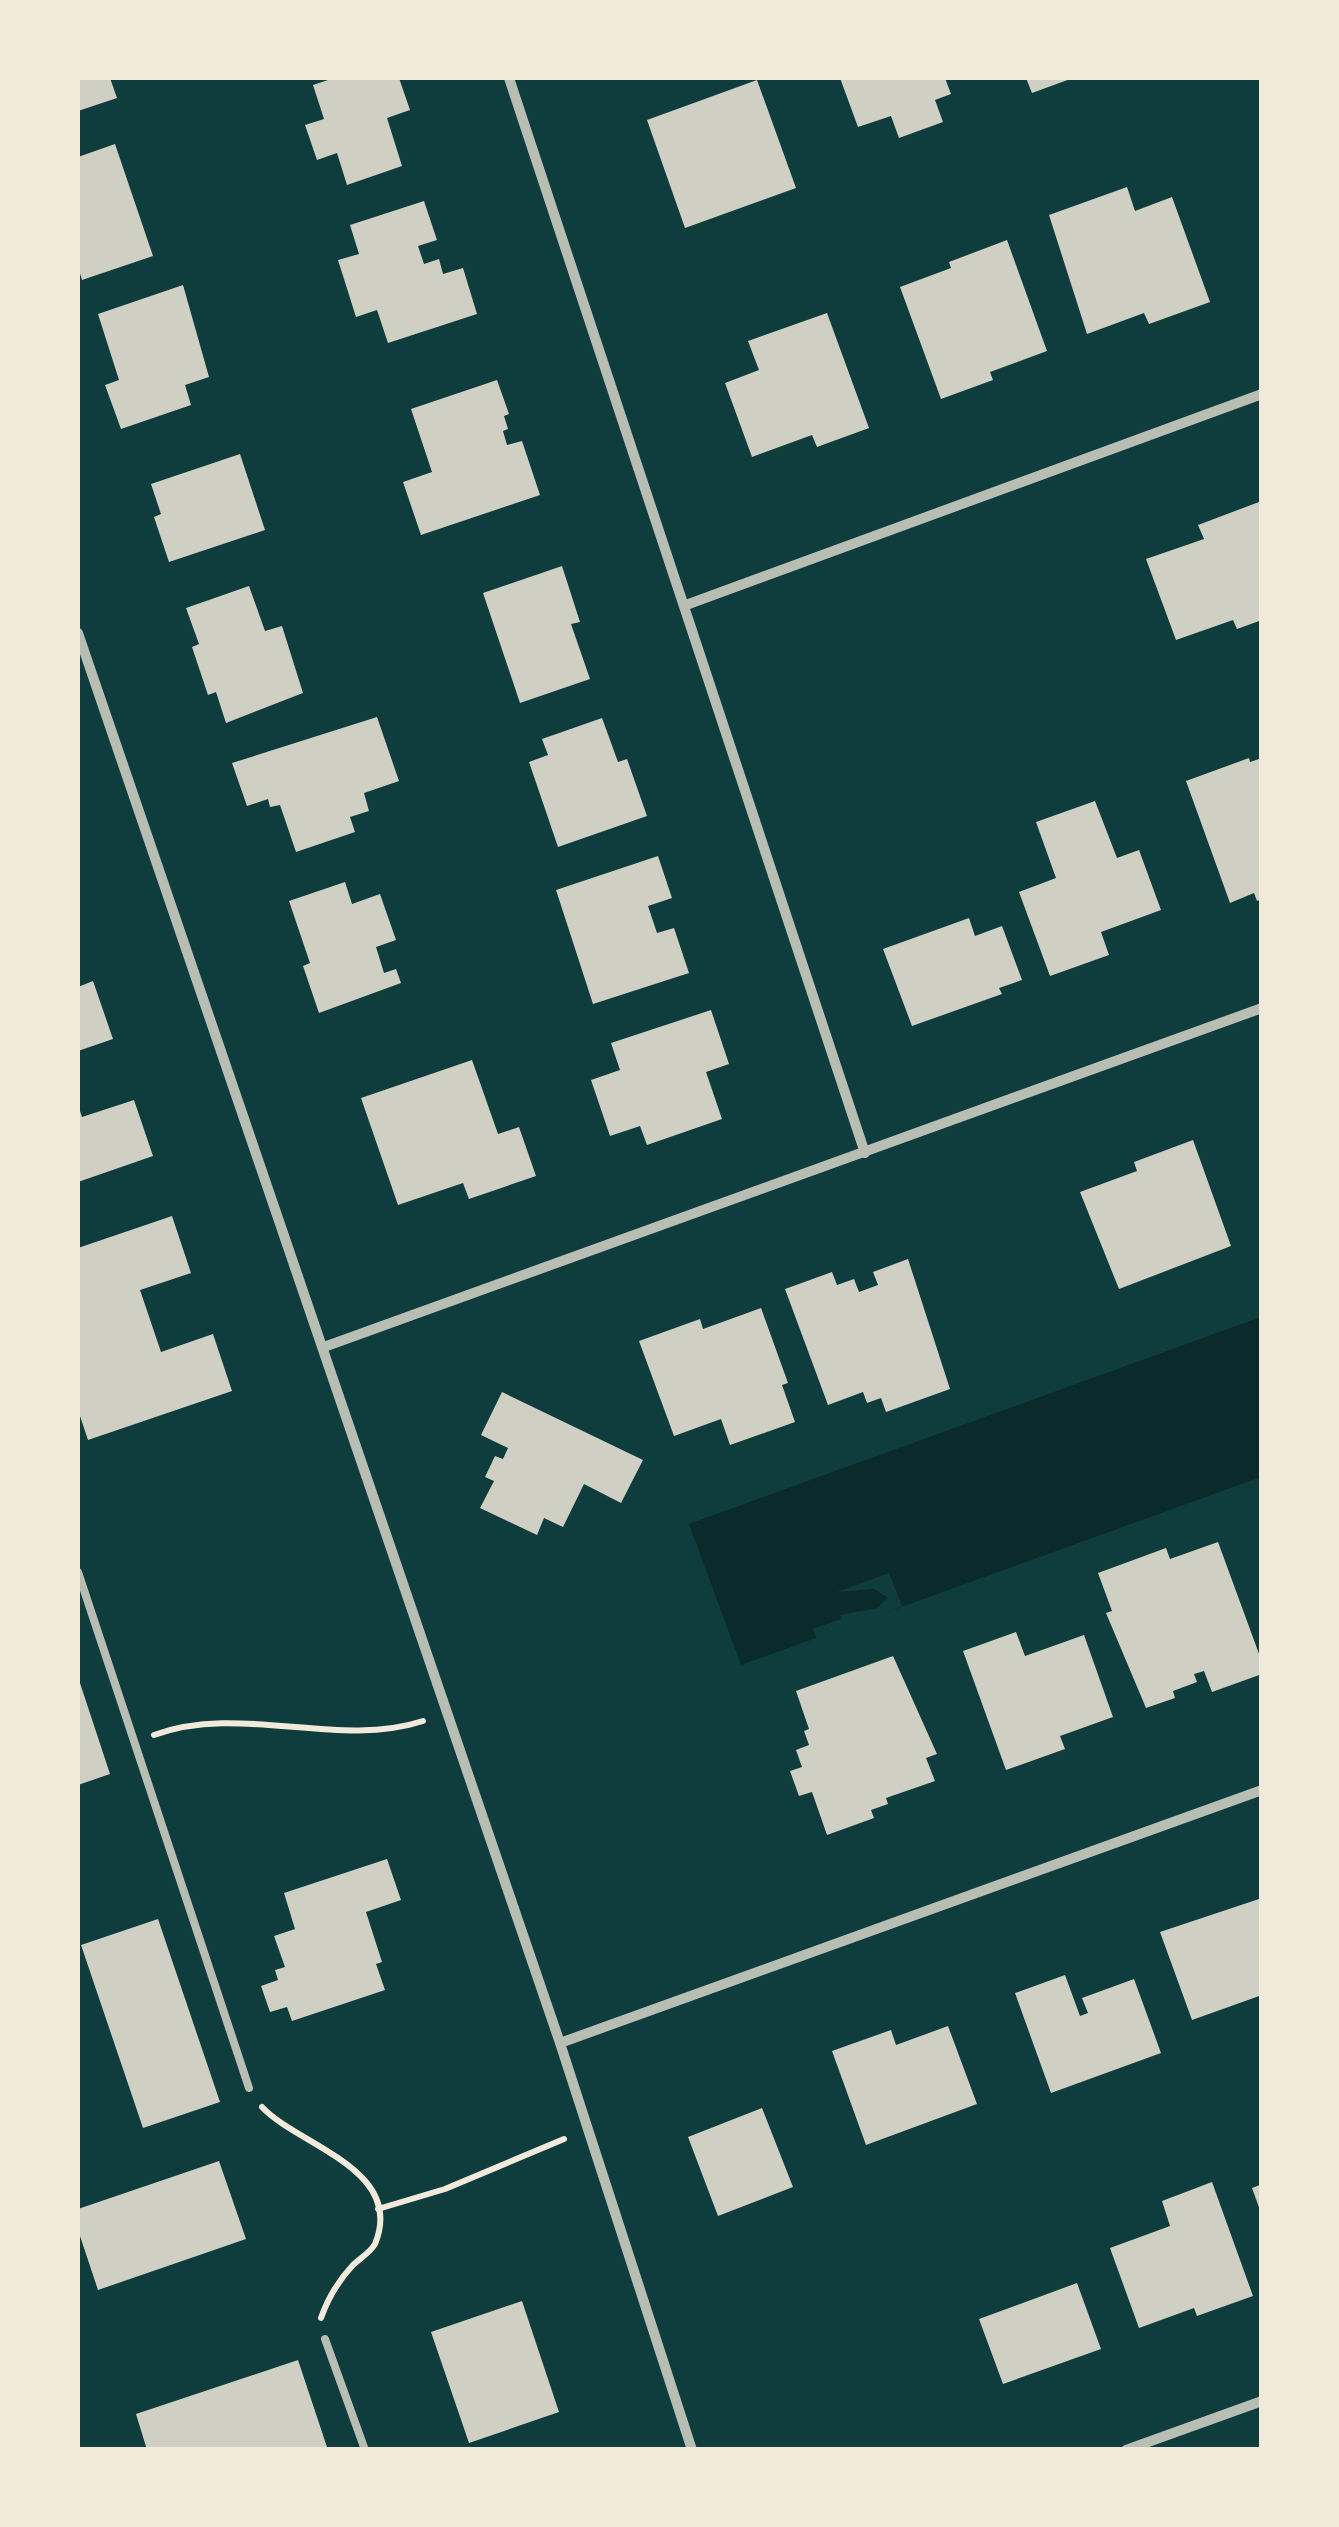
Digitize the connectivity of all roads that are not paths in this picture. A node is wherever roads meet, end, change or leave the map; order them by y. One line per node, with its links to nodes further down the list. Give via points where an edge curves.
1 (509, 78): 3 (street)
2 (1262, 394): 3 (street)
3 (686, 606): 6 (street)
4 (78, 633): 7 (street)
5 (1262, 1008): 6 (street)
6 (865, 1153): 7 (street)
7 (324, 1347): 10 (street)
8 (78, 1572): 11 (lane)
9 (1262, 1790): 10 (street)
10 (560, 2043): 15 (street)
11 (249, 2088)
12 (325, 2339): 14 (lane)
13 (1262, 2401): 16 (street)
14 (365, 2450)
15 (692, 2450)
16 (1126, 2450)

